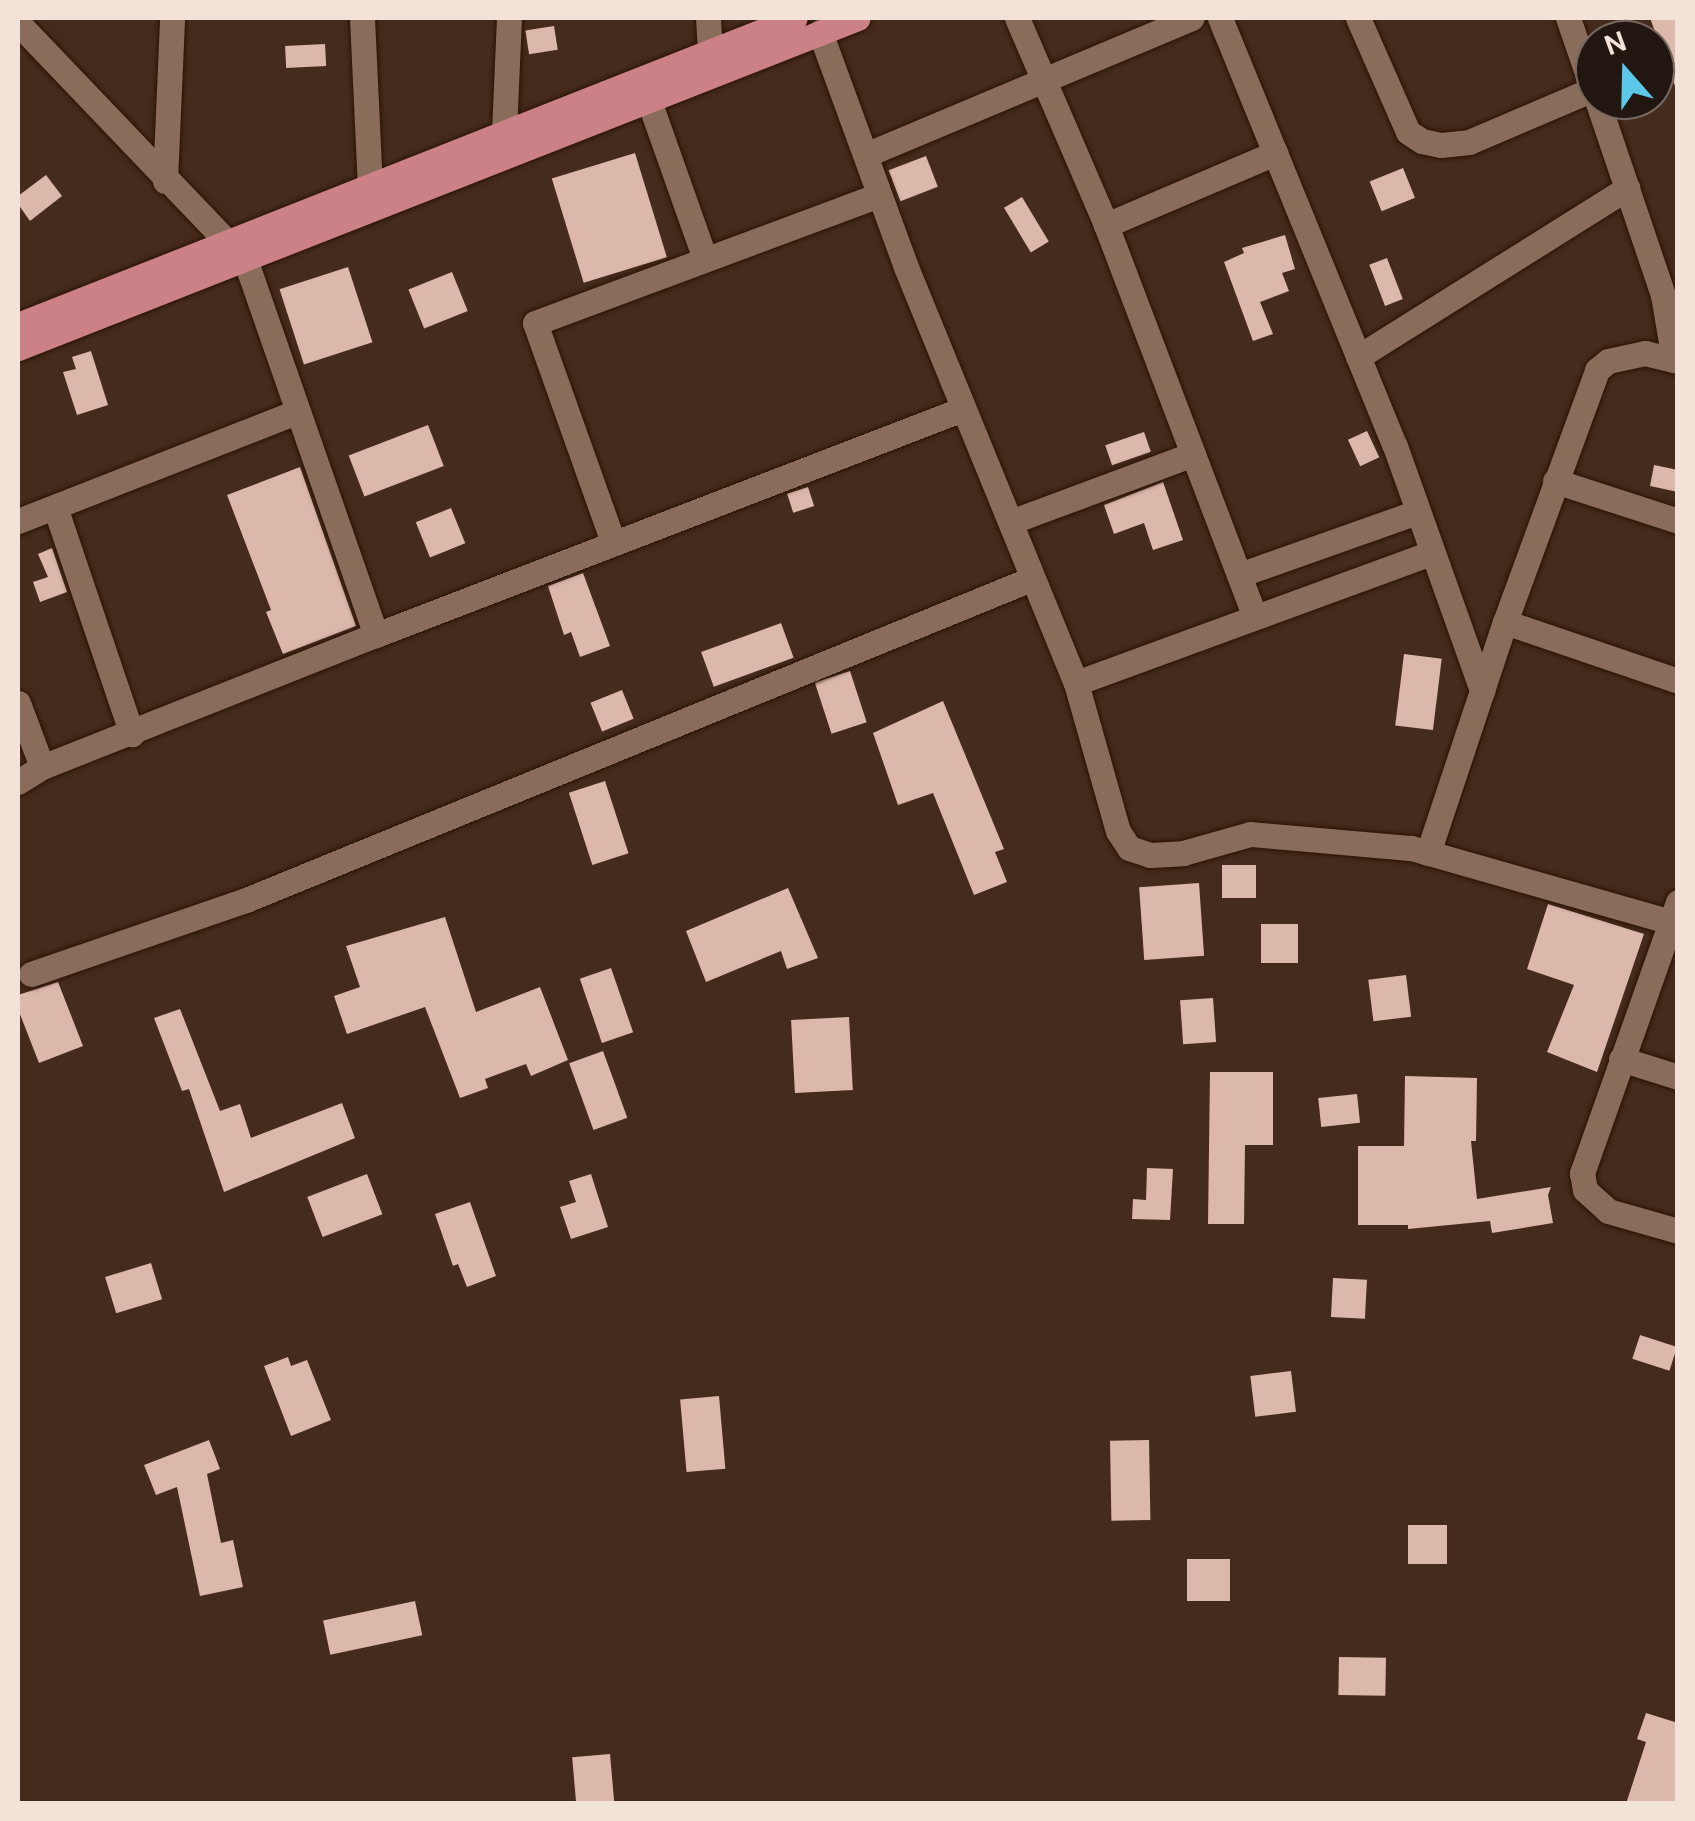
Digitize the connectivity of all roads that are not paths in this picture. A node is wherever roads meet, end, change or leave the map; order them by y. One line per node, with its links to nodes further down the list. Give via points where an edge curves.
1 (172, 18): 22 (street)
2 (362, 18): 25 (street)
3 (509, 18): 18 (street)
4 (708, 18): 13 (street)
5 (795, 18): 13 (main road)
6 (858, 18): 12 (main road)
7 (1017, 18): 14 (street)
8 (1192, 18): 14 (street)
9 (1220, 18): 19 (street)
10 (1358, 18): 16 (street, via 1408,132 1422,141 1469,142)
11 (18, 24): 22 (street)
12 (820, 32): 13 (main road); 20 (street)
13 (711, 62): 15 (main road); 18 (main road)
14 (1041, 79): 20 (street); 26 (street)
15 (648, 98): 21 (main road); 28 (street)
16 (1575, 102)
17 (1604, 120): 23 (street)
18 (504, 132): 21 (street); 25 (main road)
19 (1275, 153): 26 (street); 31 (street)
20 (868, 154): 24 (street)
21 (496, 158): 25 (main road)
22 (165, 181): 27 (street)
23 (1627, 188): 31 (street); 32 (street, via 1664,295)
24 (879, 195): 28 (street); 33 (street)
25 (368, 198): 27 (main road)
26 (1106, 225): 35 (street)
27 (238, 252): 29 (main road); 30 (main road); 34 (street)
28 (705, 259): 42 (street, via 536,324)
29 (18, 325)
30 (18, 348)
31 (1358, 357): 38 (street)
32 (1676, 360): 36 (street, via 1645,352 1597,370)
33 (962, 409): 39 (street); 42 (street)
34 (296, 412): 37 (street); 48 (street)
35 (1193, 454): 39 (street); 44 (street)
36 (1555, 481): 41 (street); 47 (street)
37 (54, 507): 40 (street); 53 (street)
38 (1417, 512): 43 (street); 44 (street)
39 (1013, 520): 45 (street)
40 (18, 521)
41 (1678, 521)
42 (613, 542): 48 (street)
43 (1431, 552): 46 (street); 51 (street)
44 (1239, 575): 46 (street)
45 (1032, 578): 50 (street); 58 (street, via 246,900)
46 (1255, 616): 50 (street)
47 (1505, 622): 49 (street); 51 (street)
48 (376, 635): 53 (street)
49 (1678, 681)
50 (1076, 682): 56 (street, via 1118,830 1129,848 1150,855 1183,853 1250,834)
51 (1482, 691): 56 (street)
52 (18, 703): 54 (street)
53 (132, 734): 54 (street)
54 (42, 768): 55 (street)
55 (18, 782)
56 (1428, 854): 57 (street)
57 (1675, 916): 59 (street)
58 (30, 974)
59 (1621, 1059): 60 (street); 61 (street, via 1582,1173 1584,1190 1608,1211)
60 (1678, 1077)
61 (1678, 1231)

